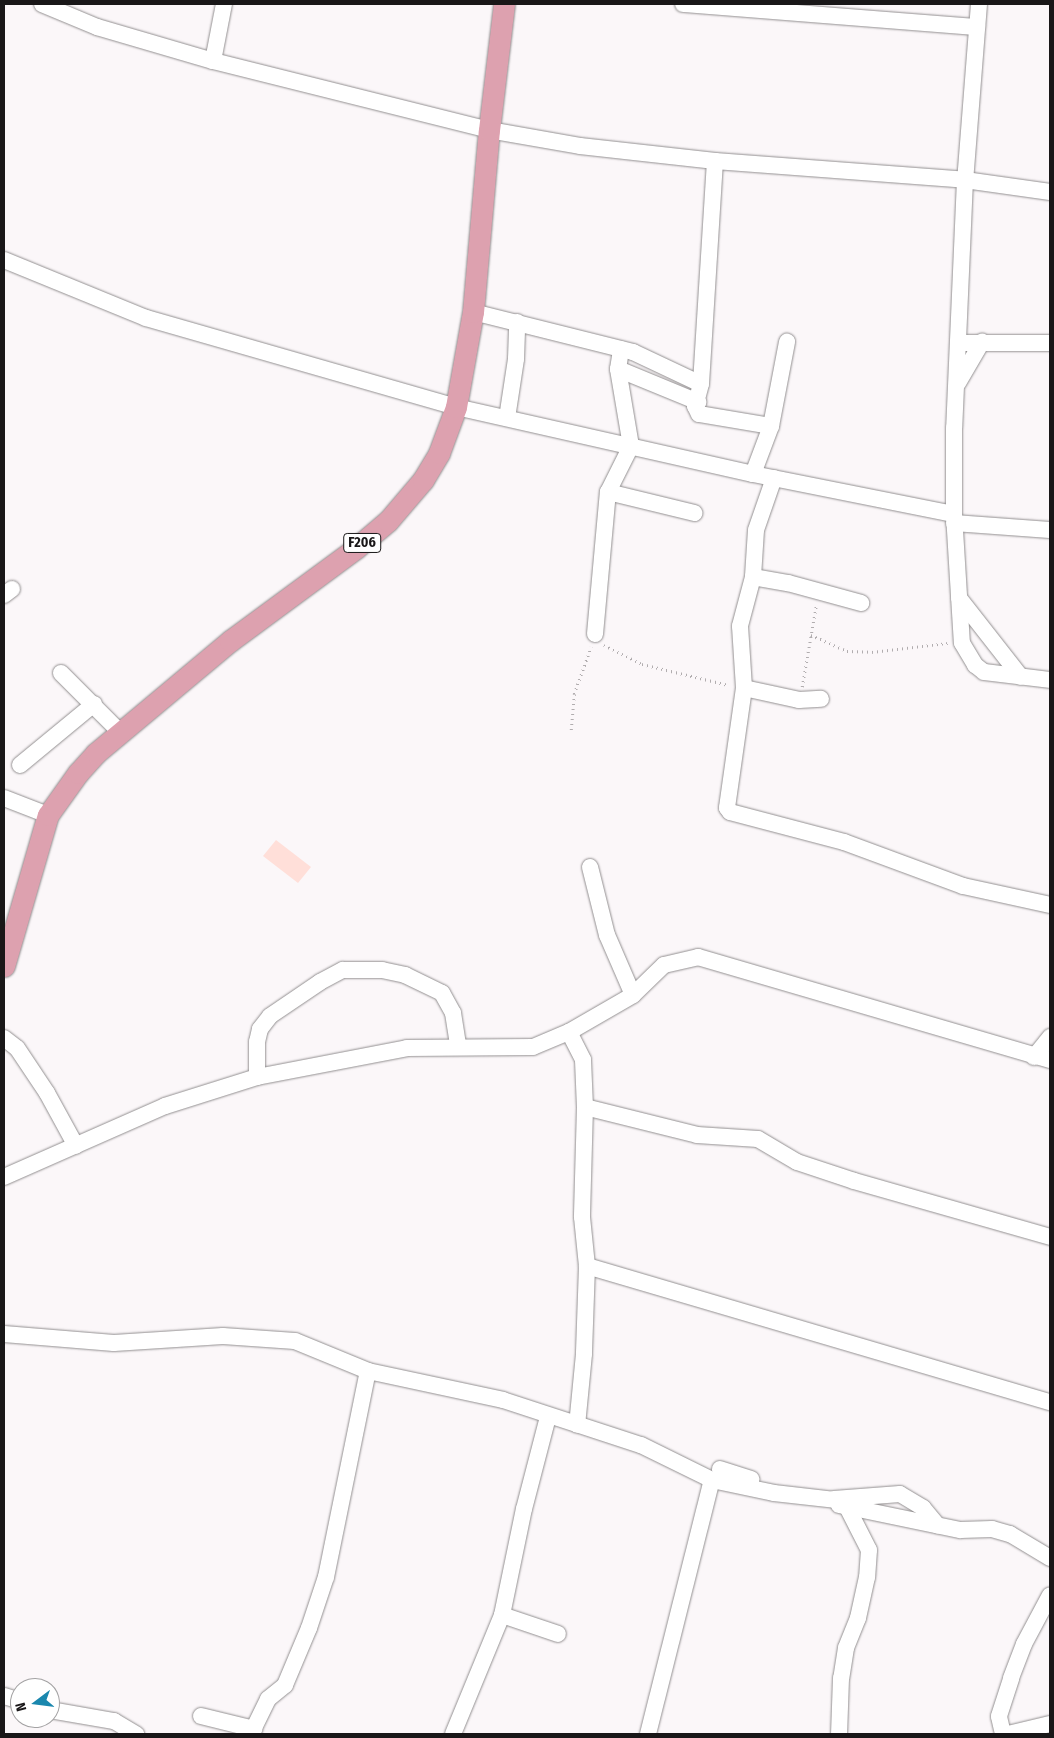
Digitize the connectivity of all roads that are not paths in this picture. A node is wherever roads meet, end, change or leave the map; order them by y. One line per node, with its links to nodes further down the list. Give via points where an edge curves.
1 (42, 4): 7 (street, via 97,27)
2 (224, 4): 7 (street)
3 (504, 4): 8 (main road, F206)
4 (683, 4): 6 (street)
5 (979, 4): 6 (street)
6 (977, 27): 10 (street)
7 (213, 61): 8 (street)
8 (488, 130): 9 (street, via 580,146); 13 (main road, F206)
9 (715, 161): 10 (street); 21 (street)
10 (965, 180): 11 (street); 17 (street)
11 (1050, 192)
12 (4, 260): 24 (street, via 146,318)
13 (473, 312): 14 (street); 24 (main road, F206)
14 (517, 322): 19 (street); 25 (street, via 516,359)
15 (787, 342): 26 (street)
16 (982, 342): 17 (street); 18 (street); 22 (street)
17 (959, 343): 22 (street)
18 (1050, 343)
19 (621, 349): 20 (street); 21 (street)
20 (618, 369): 23 (street); 27 (street)
21 (701, 384): 23 (street)
22 (956, 385): 32 (street)
23 (698, 402): 26 (street, via 695,406 699,414)
24 (456, 407): 25 (street); 46 (main road, F206, via 439,453 423,480 388,520 356,548 230,641)
25 (507, 418): 27 (street)
26 (771, 426): 28 (street)
27 (632, 446): 28 (street); 30 (street)
28 (753, 474): 29 (street)
29 (774, 478): 32 (street); 34 (street, via 756,530)
30 (608, 492): 31 (street); 39 (street)
31 (694, 513)
32 (954, 518): 33 (street); 35 (street)
33 (1050, 530)
34 (753, 577): 36 (street); 43 (street, via 740,626)
35 (959, 598): 37 (street); 38 (street, via 971,610)
36 (861, 603)
37 (960, 621): 38 (street); 41 (street, via 962,643 975,665 984,672)
38 (982, 631): 41 (street)
39 (595, 634)
40 (62, 672): 45 (street)
41 (1021, 677): 42 (street)
42 (1050, 680)
43 (744, 688): 44 (street, via 799,700); 51 (street, via 739,742 725,803 730,812 844,842 963,886)
44 (821, 699)
45 (94, 704): 46 (street); 47 (street)
46 (121, 733): 49 (main road, F206, via 78,773)
47 (20, 766)
48 (4, 798): 49 (street)
49 (48, 815): 52 (main road, F206)
50 (590, 867): 53 (street, via 607,934)
51 (1050, 906)
52 (4, 966)
53 (632, 995): 54 (street); 58 (street, via 664,965 698,957)
54 (569, 1032): 57 (street, via 532,1047); 60 (street, via 583,1060)
55 (1050, 1037): 58 (street)
56 (4, 1038): 61 (street, via 17,1048 47,1093)
57 (458, 1046): 59 (street, via 407,1048); 59 (street, via 454,1013 442,993 405,975 382,970 343,970 270,1016 260,1028)
58 (1042, 1058)
59 (257, 1077): 61 (street, via 165,1106)
60 (585, 1106): 63 (street, via 698,1135 758,1139 797,1162); 64 (street, via 582,1217)
61 (76, 1146): 62 (street)
62 (4, 1177)
63 (1050, 1237)
64 (587, 1266): 67 (street); 69 (street, via 584,1354)
65 (4, 1334): 66 (street, via 114,1342 223,1336 276,1338 324,1350)
66 (368, 1371): 68 (street, via 494,1397); 81 (street, via 326,1577 310,1628 285,1685 268,1699)
67 (1050, 1402)
68 (548, 1417): 69 (street); 76 (street, via 524,1509)
69 (577, 1425): 70 (street, via 641,1445)
70 (716, 1475): 71 (street); 72 (street, via 774,1493 844,1501); 84 (street)
71 (824, 1501): 72 (street); 73 (street, via 900,1494 923,1508)
72 (845, 1507): 73 (street); 85 (street, via 869,1550 867,1577 858,1618 846,1648 841,1678)
73 (938, 1526): 74 (street, via 992,1529 1010,1534)
74 (1050, 1558)
75 (1050, 1595): 86 (street, via 1024,1644 1011,1678 999,1716)
76 (502, 1615): 77 (street); 83 (street)
77 (558, 1634)
78 (60, 1712): 82 (street, via 114,1721)
79 (201, 1716): 81 (street)
80 (1050, 1724): 87 (street)
81 (253, 1732)
82 (136, 1734)
83 (453, 1734)
84 (648, 1734)
85 (839, 1734)
86 (1003, 1734)
87 (1008, 1734)

